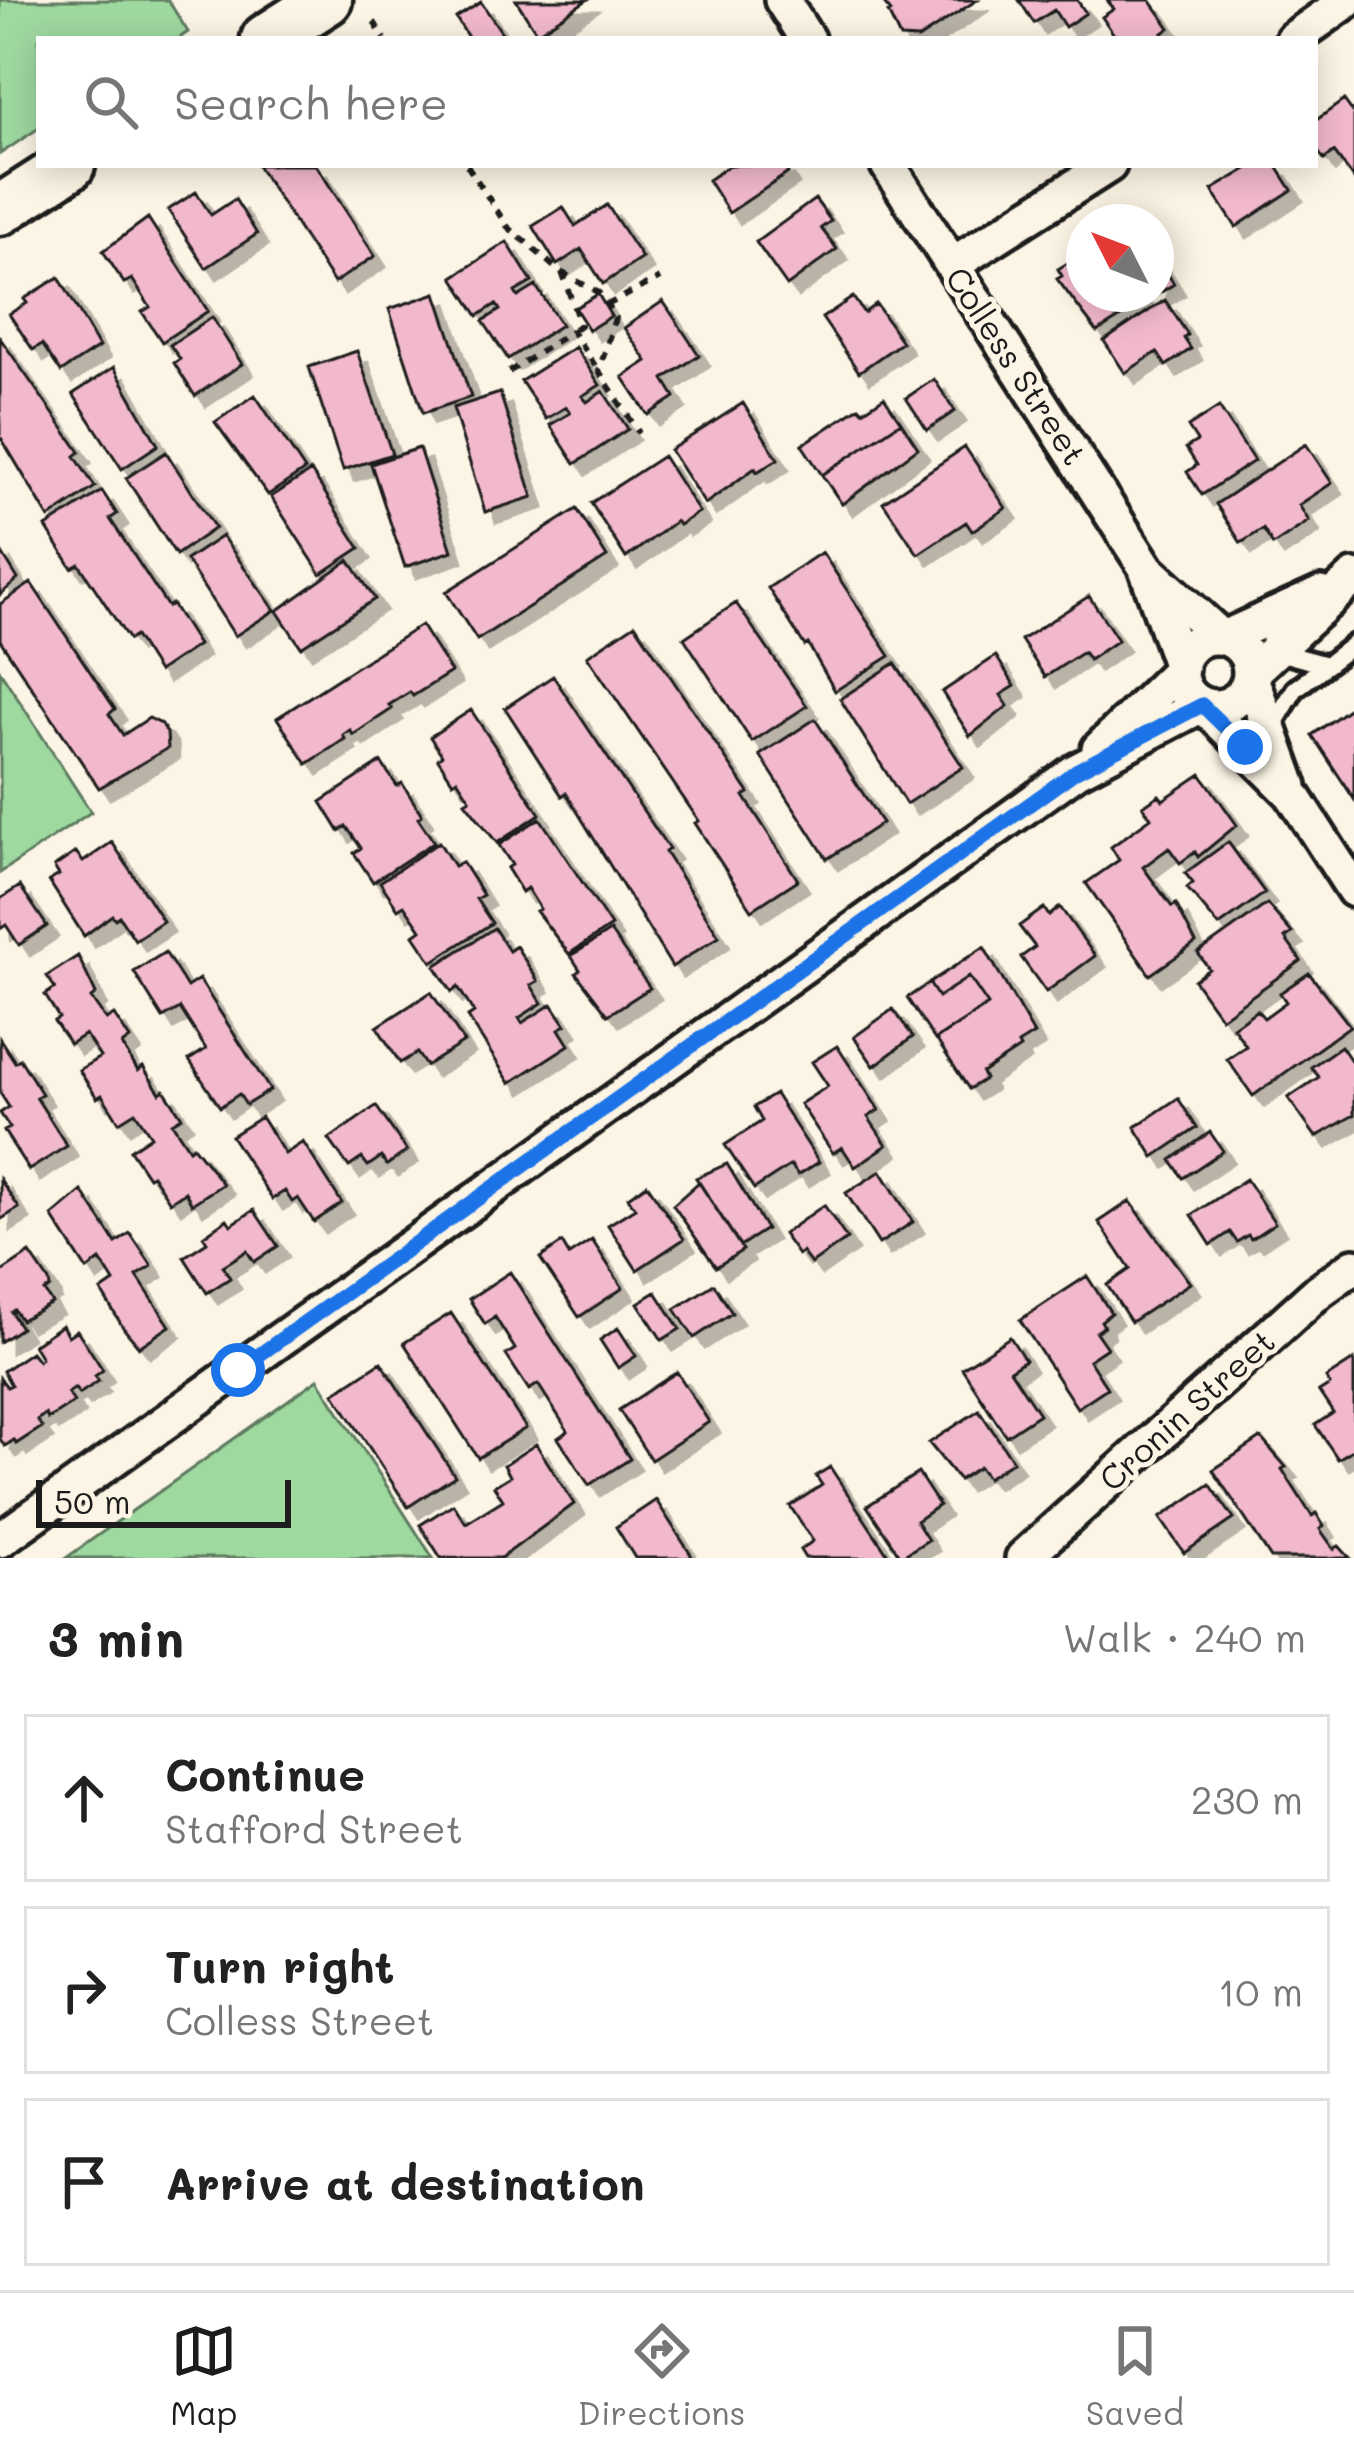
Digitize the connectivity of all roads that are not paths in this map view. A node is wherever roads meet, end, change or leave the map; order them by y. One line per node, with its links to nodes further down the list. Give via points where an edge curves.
1 (327, 0): 4 (street)
2 (782, 0): 5 (street)
3 (1348, 0): 6 (street)
4 (271, 36)
5 (805, 36)
6 (1297, 36)
7 (65, 168): 10 (street)
8 (890, 168): 11 (street, Colless Street)
9 (1104, 168): 11 (street)
10 (0, 210)
11 (952, 265): 12 (street, Colless Street)
12 (1144, 566): 14 (street, Colless Street); 18 (street, Colless Street)
13 (1349, 580): 14 (street); 17 (street)
14 (1222, 638): 17 (street); 18 (street, via 1200,641)
15 (1354, 644): 16 (lane)
16 (1326, 664): 17 (lane); 20 (lane, via 1295,689)
17 (1259, 666): 19 (street, via 1235,701); 20 (street)
18 (1181, 668): 19 (street, via 1188,694); 21 (street)
19 (1203, 705): 21 (street); 22 (street)
20 (1270, 730): 22 (street)
21 (1076, 771): 25 (street)
22 (1292, 794): 23 (street)
23 (1352, 881)
24 (1354, 1266): 26 (street, Cronin Street)
25 (0, 1540)
26 (1023, 1558)

